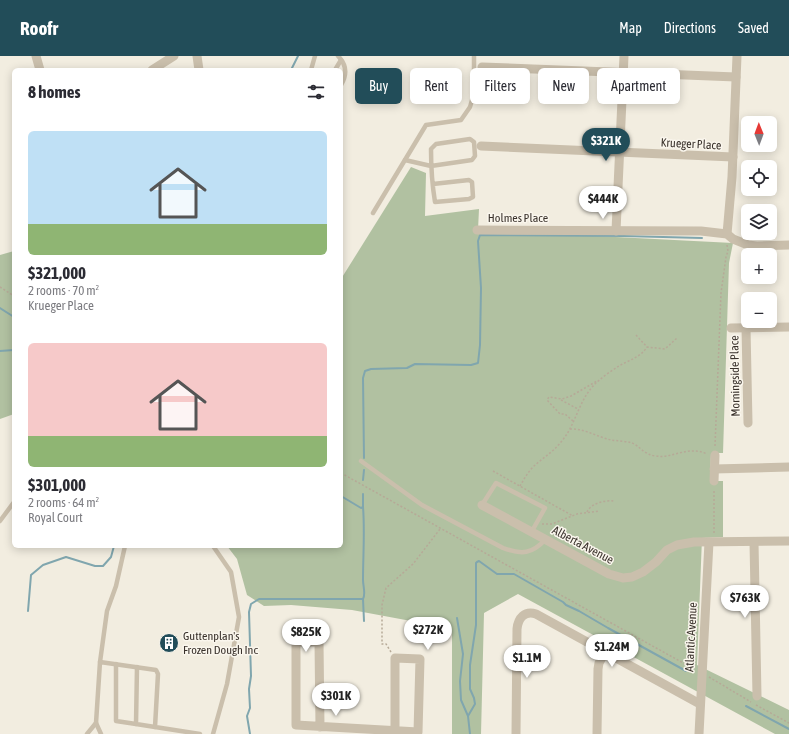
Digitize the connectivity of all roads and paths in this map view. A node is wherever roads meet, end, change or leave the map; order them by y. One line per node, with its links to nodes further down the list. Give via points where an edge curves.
1 (36, 56): 10 (street)
2 (174, 56): 11 (street)
3 (197, 56): 12 (street)
4 (315, 56): 13 (lane)
5 (474, 56): 24 (lane, via 474,93 470,107 461,120 426,125)
6 (624, 56): 15 (street)
7 (737, 56): 18 (street)
8 (339, 58): 14 (lane); 19 (lane, via 344,64 346,74)
9 (482, 67): 16 (street)
10 (39, 68)
11 (155, 68)
12 (199, 68)
13 (311, 68)
14 (336, 68)
15 (623, 68)
16 (597, 72)
17 (680, 75): 18 (street)
18 (736, 77): 23 (street)
19 (343, 81)
20 (622, 104): 22 (street)
21 (481, 146): 22 (street, Krueger Place)
22 (620, 152): 23 (street, Krueger Place); 29 (street)
23 (733, 157): 30 (street)
24 (405, 160): 25 (lane); 27 (lane)
25 (431, 166): 25 (lane, via 472,160 475,156 474,142 470,139 436,144 431,149); 26 (lane)
26 (433, 184): 26 (lane, via 435,202 473,197 472,182 469,180)
27 (373, 213)
28 (477, 230): 29 (street, Holmes Place)
29 (616, 231): 30 (street, Holmes Place, via 701,231)
30 (728, 235): 31 (street, Holmes Place, via 748,245); 48 (path, via 721,293)
31 (789, 245)
32 (0, 287): 33 (path)
33 (12, 295)
34 (777, 327): 35 (street)
35 (789, 327)
36 (731, 328): 37 (street)
37 (741, 328)
38 (746, 328): 46 (street, Morningside Place)
39 (636, 335): 41 (path)
40 (677, 338): 41 (path, via 665,349)
41 (647, 347): 42 (path, via 644,352)
42 (601, 379): 43 (path, via 571,396); 44 (path)
43 (560, 399): 44 (path); 45 (path, via 547,400 560,414 565,414)
44 (578, 409): 45 (path)
45 (573, 421): 47 (path)
46 (748, 423)
47 (570, 430): 48 (path, via 576,429 633,444 657,457 686,452); 55 (path, via 560,443 533,467)
48 (715, 456): 51 (street)
49 (361, 461): 66 (lane, via 422,505 503,548 528,552)
50 (789, 467): 51 (street)
51 (714, 469): 54 (street)
52 (493, 471): 55 (path)
53 (343, 474): 64 (path)
54 (714, 481): 68 (path)
55 (520, 486): 61 (path)
56 (614, 501): 60 (path, via 598,503)
57 (12, 505): 62 (lane)
58 (482, 505): 63 (lane, via 496,483 545,508); 65 (street, Alberta Avenue)
59 (599, 511): 60 (path)
60 (587, 512): 61 (path)
61 (573, 516): 63 (path, via 546,525)
62 (0, 521)
63 (537, 522): 65 (lane)
64 (440, 529): 73 (path, via 413,564 391,583 384,593 382,644 386,644); 77 (path)
65 (532, 531): 66 (street, Alberta Avenue)
66 (546, 539): 68 (street, Alberta Avenue, via 609,574 623,578 643,572 667,550 677,545)
67 (789, 541): 69 (street, Alberta Avenue)
68 (711, 542): 69 (street, Alberta Avenue); 80 (street, Atlantic Avenue)
69 (754, 542): 79 (street)
70 (125, 548): 74 (lane, via 107,611)
71 (214, 548): 92 (lane, via 231,572 239,617 227,684)
72 (605, 652): 80 (street); 93 (street, via 532,612 522,617 517,629); 94 (street, via 598,669)
73 (395, 658): 87 (street); 87 (street, via 420,659 418,732)
74 (100, 662): 75 (lane); 81 (lane)
75 (116, 664): 76 (lane); 83 (lane, via 116,721)
76 (137, 667): 83 (lane); 84 (lane, via 156,670 158,674)
77 (696, 670)
78 (705, 675): 82 (path)
79 (757, 696)
80 (700, 704): 95 (street, Atlantic Avenue)
81 (96, 723): 89 (lane); 90 (lane)
82 (789, 723)
83 (136, 724): 84 (lane)
84 (155, 727): 91 (lane)
85 (320, 727): 85 (street, via 296,725 296,642 319,642); 86 (street)
86 (351, 731): 88 (street)
87 (395, 731): 88 (street)
88 (362, 732)
89 (88, 734)
90 (101, 734)
91 (200, 734)
92 (213, 734)
93 (516, 734)
94 (597, 734)
95 (699, 734)

